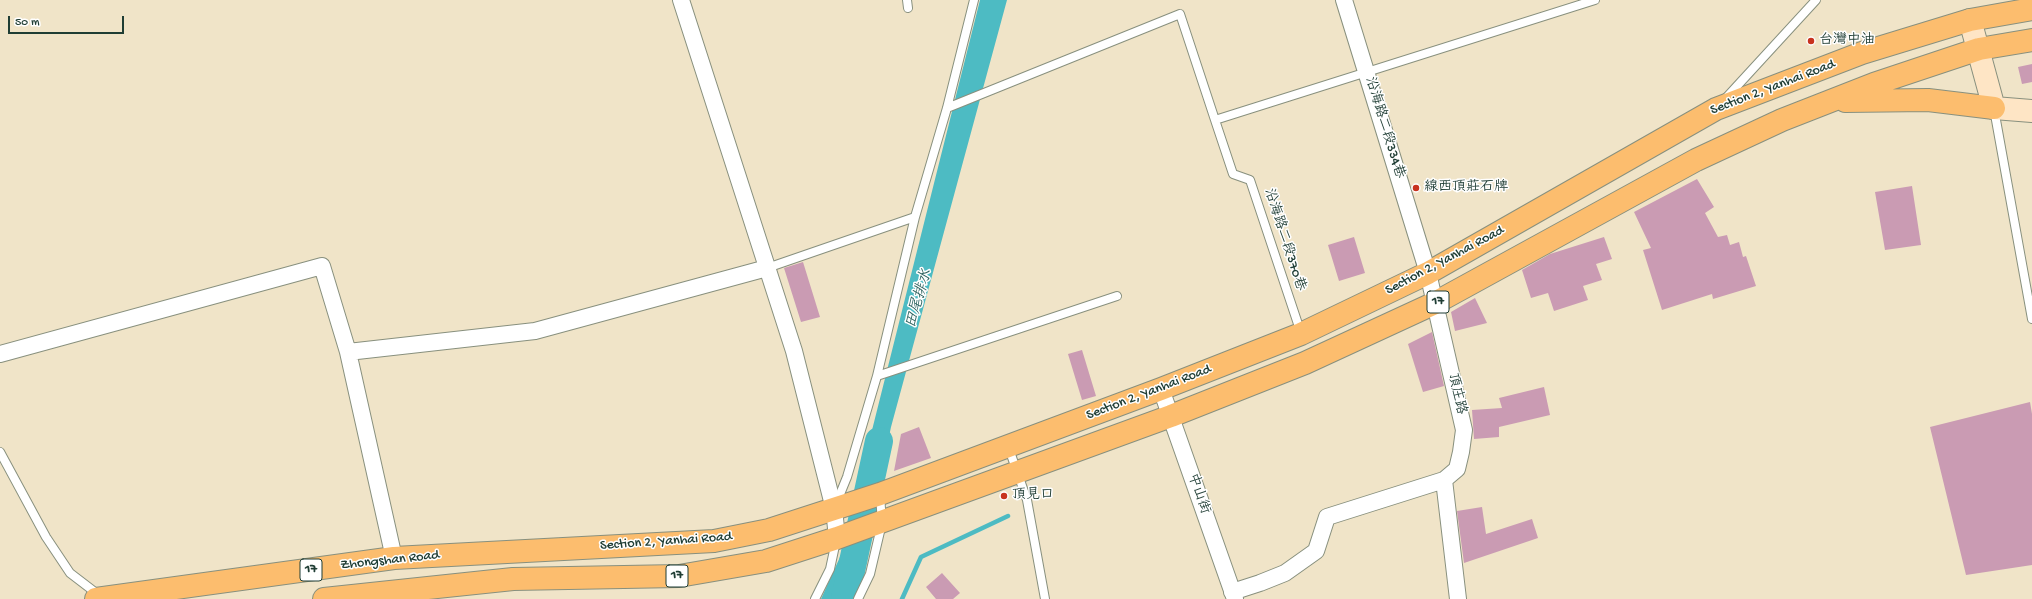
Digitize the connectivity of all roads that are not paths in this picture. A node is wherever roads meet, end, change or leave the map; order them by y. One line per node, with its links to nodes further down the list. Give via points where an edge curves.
1 (681, 0): 18 (street)
2 (974, 0): 12 (lane)
3 (1344, 0): 10 (street, 沿海路二段334巷)
4 (1595, 0): 10 (lane)
5 (1816, 0): 14 (lane)
6 (2032, 10): 7 (main road, 17)
7 (1970, 20): 9 (street); 14 (main road, Section 2, Yanhai Road / 17, via 1862,53)
8 (2032, 40): 9 (main road, 17)
9 (1979, 49): 11 (main road, Section 2, Yanhai Road / 17, via 1874,84); 13 (street)
10 (1367, 71): 16 (lane); 19 (street, 沿海路二段334巷)
11 (1832, 101): 13 (main road, via 1928,100); 21 (main road, Section 2, Yanhai Road / 17, via 1782,120 1696,160)
12 (947, 108): 16 (lane, via 1180,14); 17 (lane)
13 (1994, 108): 15 (street); 22 (lane)
14 (1716, 109): 19 (main road, Section 2, Yanhai Road / 17)
15 (2032, 111)
16 (1215, 120): 23 (lane, 沿海路二段370巷, via 1233,174 1250,180)
17 (915, 217): 18 (lane); 26 (lane)
18 (767, 268): 24 (street, via 535,331); 34 (street, via 794,351)
19 (1428, 273): 21 (street, 沿海路二段334巷); 23 (main road, Section 2, Yanhai Road / 17)
20 (1117, 296): 26 (lane)
21 (1435, 303): 28 (main road, Section 2, Yanhai Road / 17, via 1305,363); 32 (street, 頂庄路, via 1464,430 1457,469)
22 (2032, 319)
23 (1301, 334): 27 (main road, Section 2, Yanhai Road / 17)
24 (348, 352): 25 (street, via 322,266); 38 (street)
25 (0, 354)
26 (877, 376): 34 (lane, via 847,477)
27 (1161, 389): 28 (street, 中山街); 29 (main road, Section 2, Yanhai Road / 17)
28 (1171, 416): 31 (main road, Section 2, Yanhai Road / 17); 39 (street, 中山街)
29 (1008, 446): 31 (lane); 33 (main road, Section 2, Yanhai Road / 17)
30 (0, 452): 40 (lane, via 46,537 70,573)
31 (1018, 472): 35 (main road, Section 2, Yanhai Road / 17); 44 (lane, via 1027,500)
32 (1444, 480): 39 (street, via 1327,517 1316,551 1285,573); 45 (street)
33 (880, 494): 34 (main road, 17); 35 (lane)
34 (834, 510): 36 (street); 37 (main road, Section 2, Yanhai Road / 17, via 769,530 714,541)
35 (882, 523): 36 (main road, 17); 43 (lane, via 870,574)
36 (837, 538): 41 (main road, Section 2, Yanhai Road / 17, via 766,561 679,576 513,579); 42 (lane, via 830,568)
37 (519, 551): 38 (main road, Zhongshan Road / 17)
38 (394, 558): 40 (main road, Zhongshan Road / 17)
39 (1234, 595)
40 (102, 599)
41 (324, 599)
42 (815, 599)
43 (858, 599)
44 (1045, 599)
45 (1458, 599)

